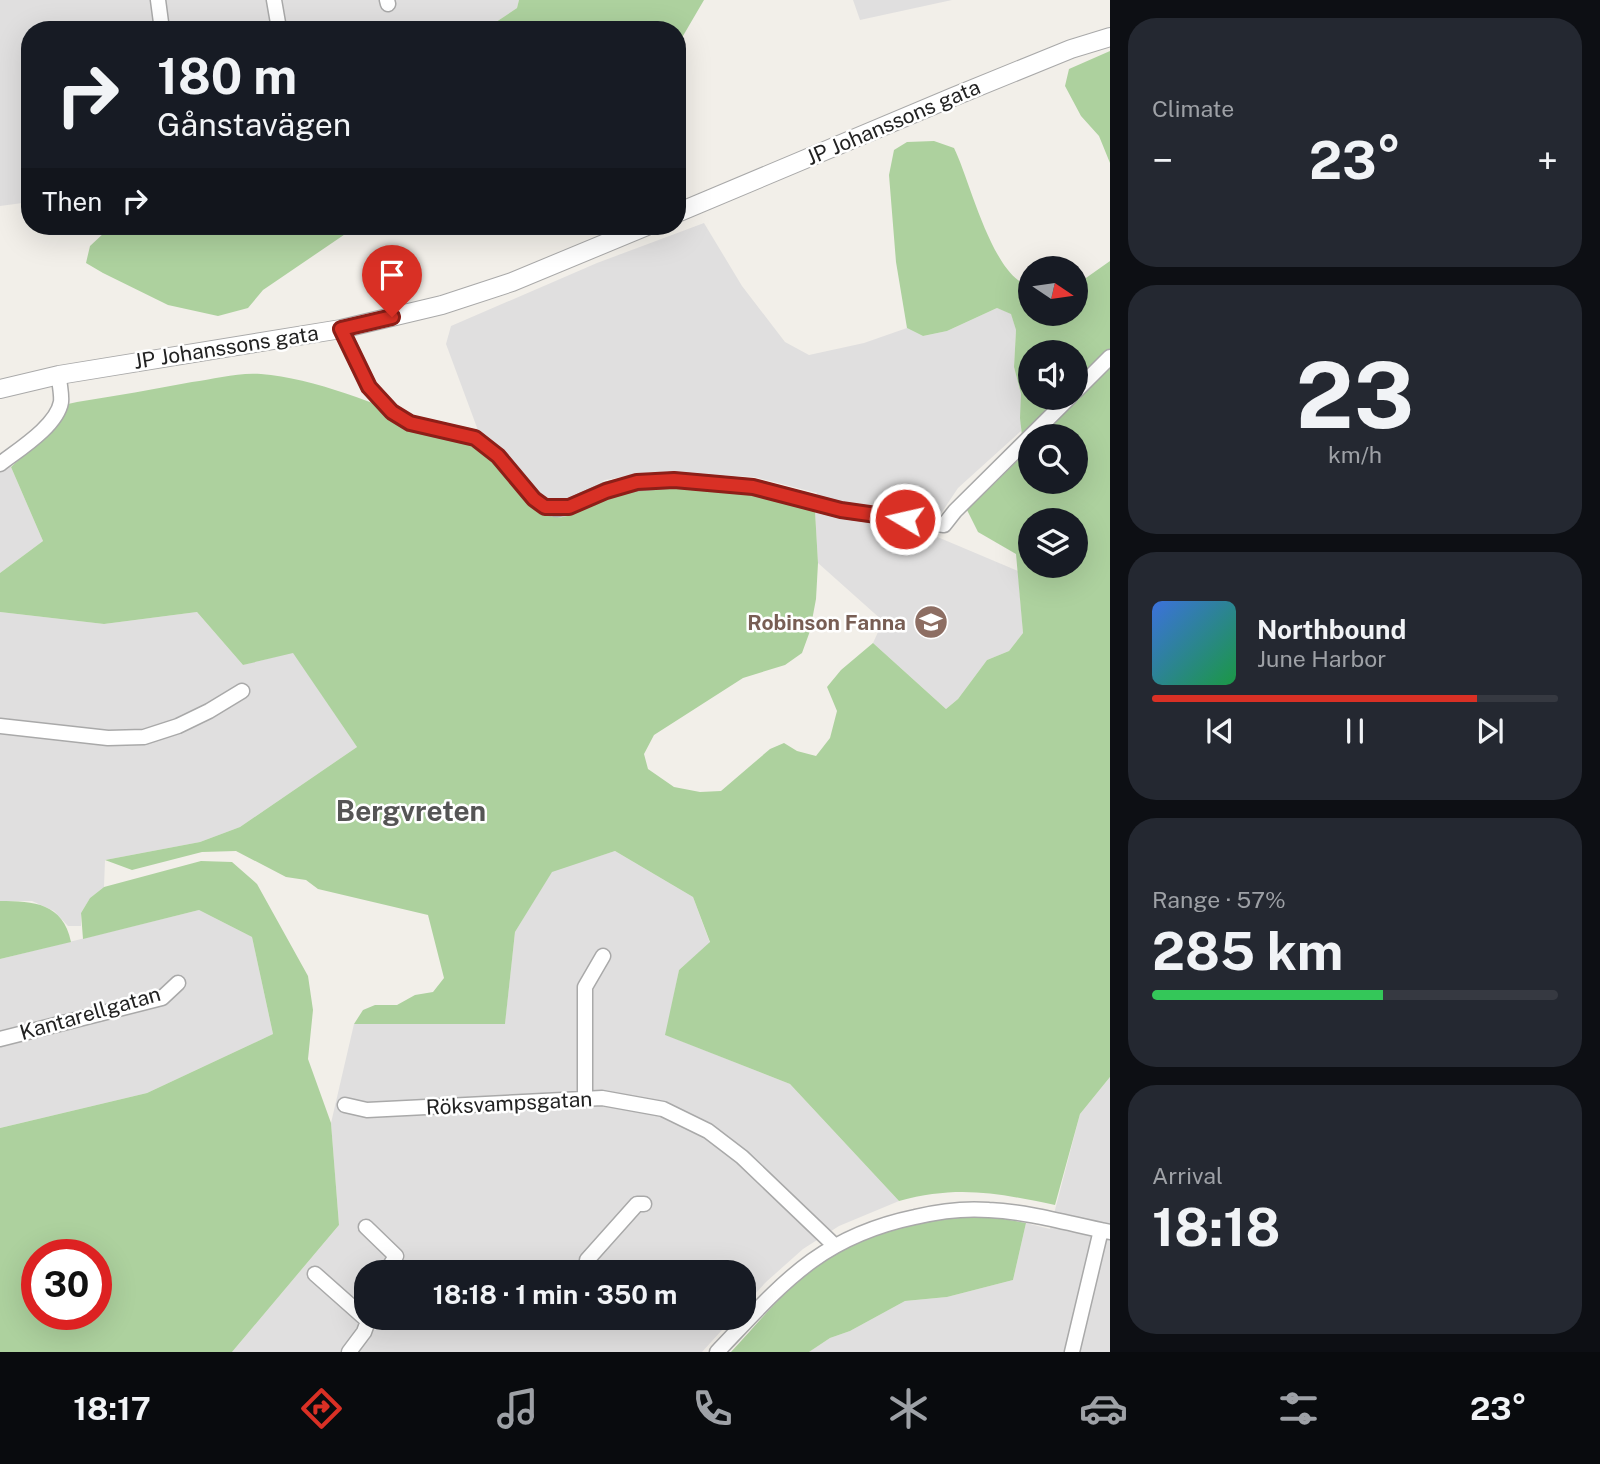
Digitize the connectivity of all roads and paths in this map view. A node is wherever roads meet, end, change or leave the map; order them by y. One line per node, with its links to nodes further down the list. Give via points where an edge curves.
1 (158, 0): 3 (street)
2 (274, 0): 4 (street)
3 (161, 21)
4 (278, 21)
5 (1110, 37): 6 (street, JP Johanssons gata, via 1071,48)
6 (686, 209)
7 (625, 235): 8 (street, JP Johanssons gata, via 512,282 442,305)
8 (341, 329): 10 (street, JP Johanssons gata); 13 (street, via 369,387 392,412 410,423 475,438 498,456 534,499 556,509 637,482 674,480 753,487 841,510 944,525)
9 (1110, 356): 11 (street)
10 (58, 375): 12 (street, JP Johanssons gata); 14 (street, via 61,401 54,418)
11 (1088, 379)
12 (0, 389)
13 (1057, 410)
14 (0, 464)
15 (242, 691): 16 (street, via 178,726 144,737 108,738)
16 (0, 726)
17 (603, 956): 20 (street, via 584,987)
18 (178, 983): 19 (street, Kantarellgatan, via 162,998)
19 (0, 1039)
20 (586, 1098): 21 (street, Röksvampsgatan, via 367,1110); 25 (street, Röksvampsgatan, via 663,1109 708,1131 742,1157)
21 (345, 1105)
22 (644, 1204): 27 (street, via 637,1204)
23 (366, 1227): 26 (street, via 396,1256)
24 (1105, 1231): 25 (street, via 1013,1213 962,1209 893,1221); 33 (street)
25 (834, 1245): 32 (street, via 796,1272)
26 (394, 1260)
27 (587, 1260)
28 (315, 1274): 29 (street)
29 (354, 1310)
30 (365, 1330): 31 (street)
31 (349, 1352)
32 (717, 1352)
33 (1072, 1352)

